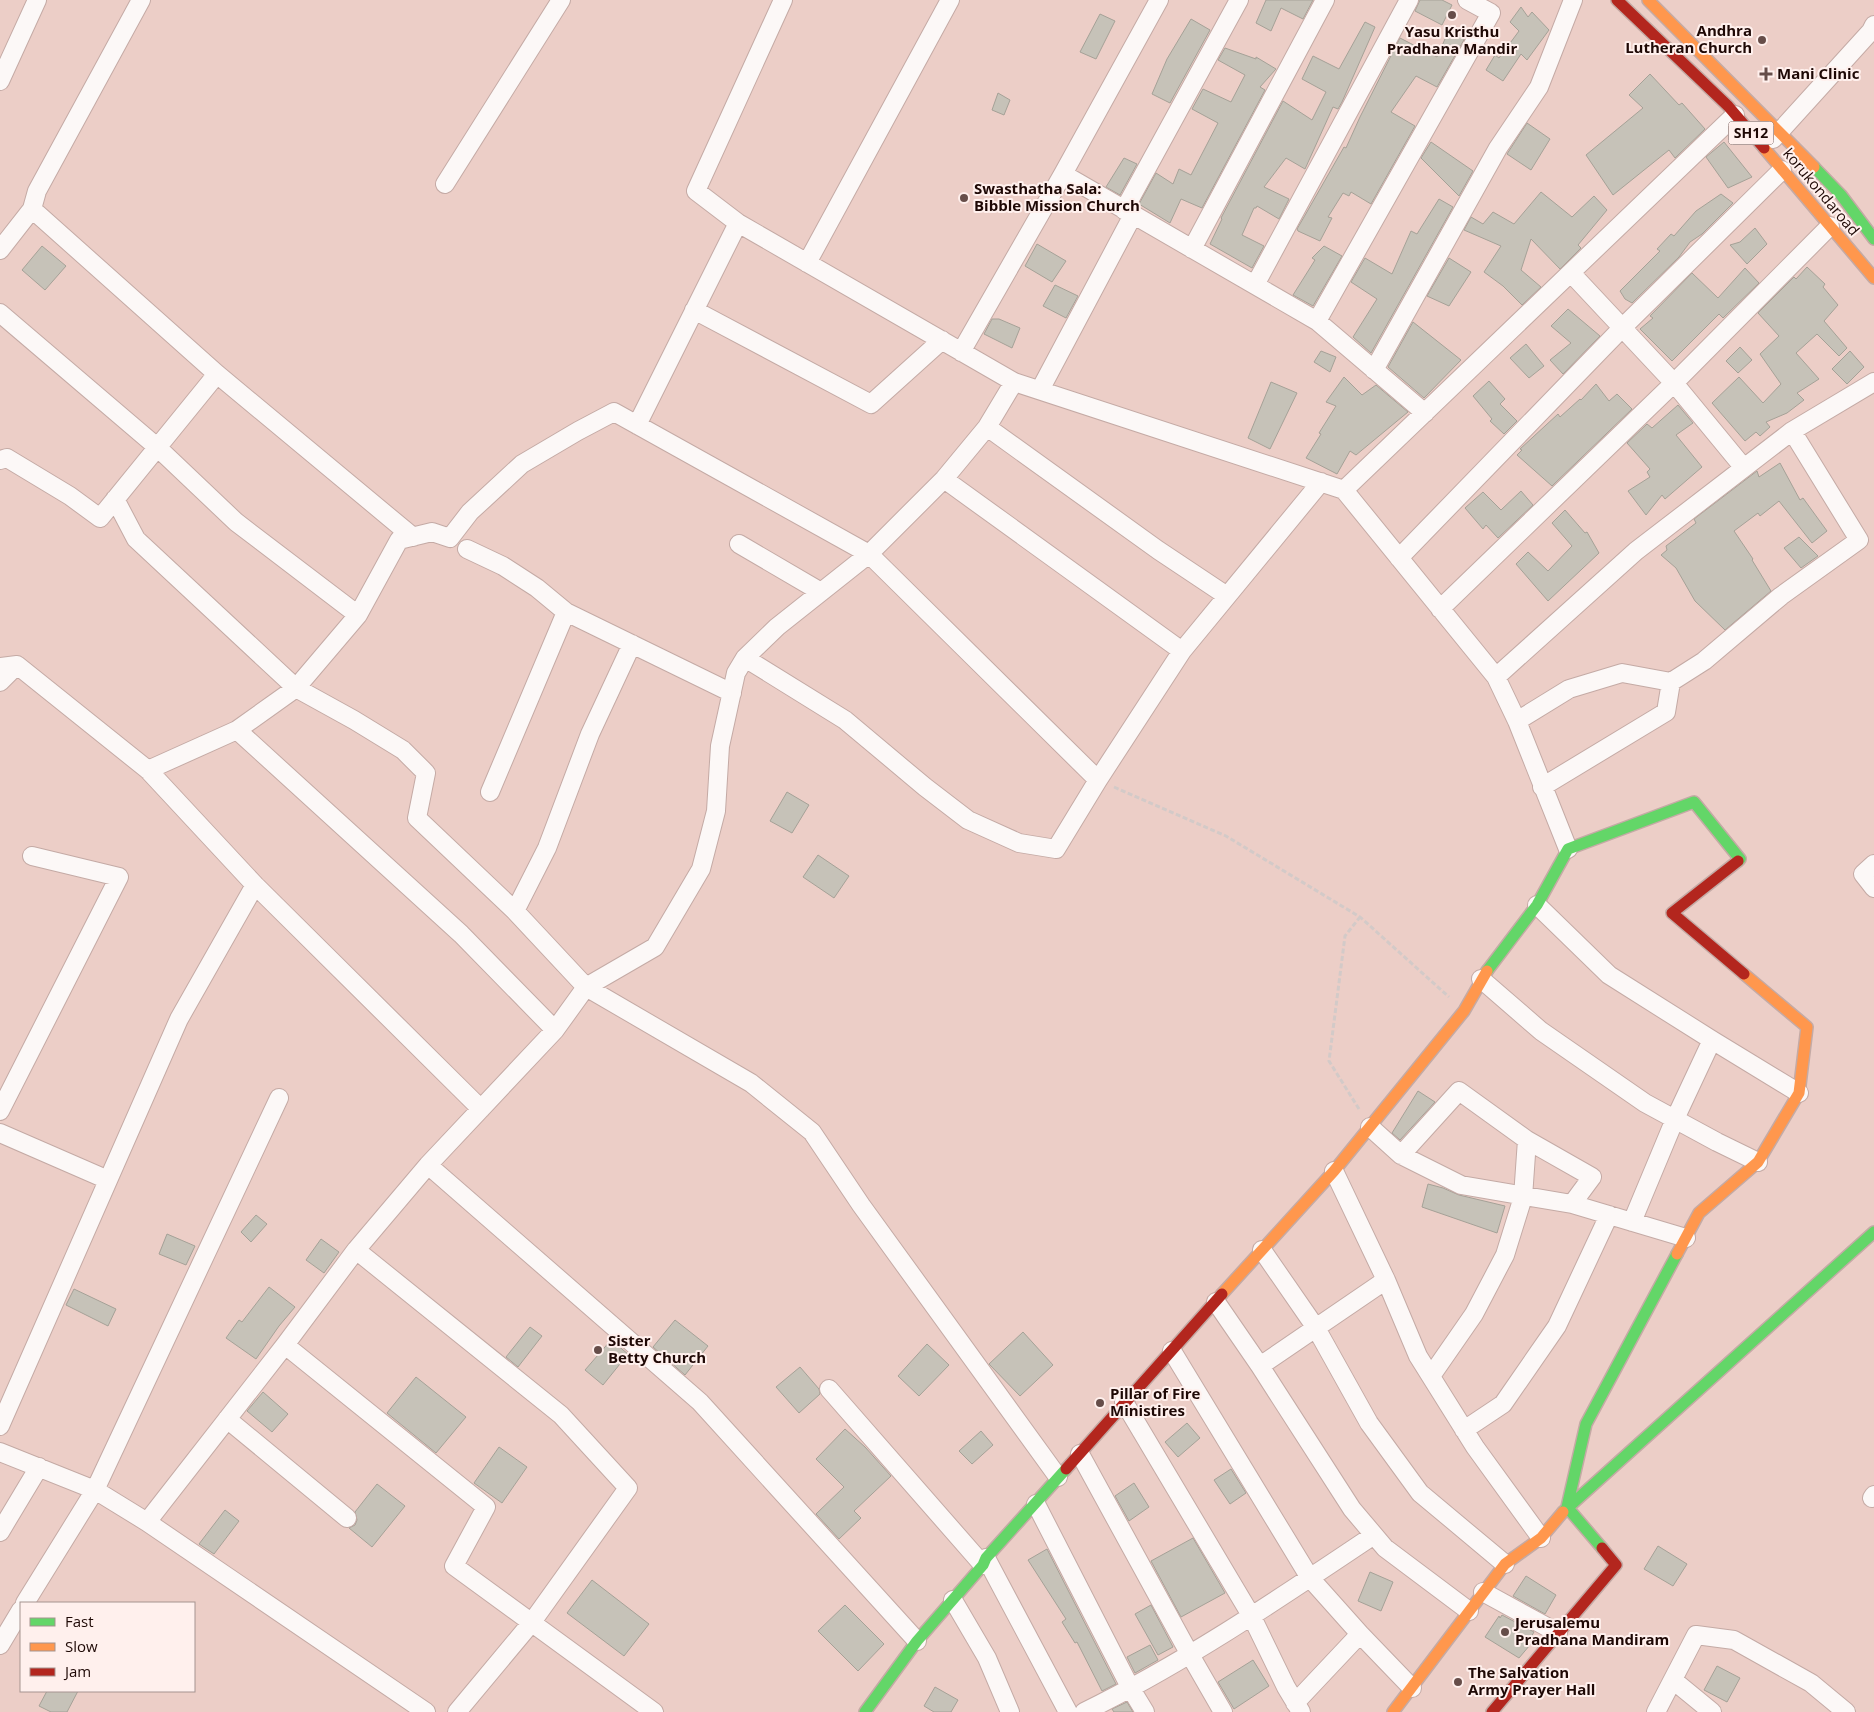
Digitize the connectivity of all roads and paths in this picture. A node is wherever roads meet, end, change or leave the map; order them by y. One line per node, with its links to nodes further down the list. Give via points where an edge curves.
1 (37, 0): 15 (street)
2 (141, 0): 22 (street, via 37,191)
3 (561, 0): 21 (street)
4 (782, 0): 24 (street, via 696,191)
5 (950, 0): 29 (street)
6 (1159, 0): 20 (street)
7 (1239, 0): 23 (street)
8 (1325, 0): 27 (street)
9 (1409, 0): 32 (street)
10 (1467, 0): 35 (street, via 1491,13)
11 (1573, 0): 39 (street, via 1539,87 1498,148)
12 (1617, 0): 16 (street, korukondaroad / SH12)
13 (1648, 0): 17 (street, SH12)
14 (1874, 25): 17 (street)
15 (0, 81)
16 (1735, 115): 18 (street, korukondaroad / SH12); 30 (street)
17 (1780, 133): 18 (street); 26 (street, SH12, via 1841,195)
18 (1765, 149): 19 (street, korukondaroad / SH12)
19 (1782, 170): 25 (street, korukondaroad / SH12); 36 (street)
20 (1063, 174): 23 (street); 38 (street)
21 (445, 184)
22 (32, 208): 28 (street); 40 (street)
23 (1129, 212): 27 (street); 44 (street)
24 (738, 224): 29 (street); 33 (street)
25 (1830, 226): 31 (street, korukondaroad / SH12); 42 (street)
26 (1874, 239)
27 (1192, 249): 32 (street)
28 (0, 250)
29 (807, 263): 37 (street)
30 (1571, 273): 36 (street); 45 (street)
31 (1874, 278)
32 (1255, 285): 35 (street)
33 (694, 310): 37 (street, via 871,404); 46 (street)
34 (0, 313): 49 (street)
35 (1317, 321): 39 (street)
36 (1623, 327): 42 (street); 60 (street)
37 (942, 340): 38 (street)
38 (961, 352): 41 (street)
39 (1374, 370): 45 (street)
40 (217, 374): 49 (street); 56 (street)
41 (1014, 382): 44 (street); 47 (street)
42 (1674, 382): 51 (street); 63 (street)
43 (1874, 382): 48 (street)
44 (1040, 390): 53 (street)
45 (1425, 413): 54 (street)
46 (637, 425): 56 (street, via 614,412 522,464 470,512 450,538 432,532); 59 (street)
47 (987, 427): 52 (street); 62 (street, via 1158,550)
48 (1792, 431): 51 (street); 72 (street, via 1858,540 1781,596 1704,661)
49 (157, 447): 55 (street); 65 (street, via 236,522)
50 (0, 460): 55 (street, via 7,458 100,518)
51 (1744, 468): 70 (street, via 1636,551)
52 (944, 479): 59 (street); 67 (street)
53 (1321, 482): 54 (street); 62 (street)
54 (1344, 490): 60 (street)
55 (115, 499): 73 (street, via 136,539)
56 (413, 537): 65 (street, via 399,540)
57 (739, 544): 61 (street)
58 (467, 549): 64 (street, via 503,566)
59 (869, 554): 61 (street); 78 (street)
60 (1399, 558): 63 (street)
61 (821, 592): 68 (street, via 777,627)
62 (1228, 596): 67 (street)
63 (1440, 609): 70 (street)
64 (566, 612): 66 (street); 80 (street)
65 (358, 615): 73 (street)
66 (632, 644): 74 (street); 87 (street, via 590,734 547,848)
67 (1182, 650): 78 (street)
68 (746, 658): 74 (street, via 736,673); 78 (street, via 845,720 968,820 1019,843 1056,849)
69 (8, 666): 71 (street); 77 (street)
70 (1496, 676): 75 (street)
71 (0, 682)
72 (1671, 682): 75 (street, via 1622,673 1569,690); 79 (street, via 1666,712)
73 (296, 688): 76 (street); 87 (street, via 403,750 426,773 417,818)
74 (732, 693): 90 (street, via 720,746 716,811 701,868 655,947)
75 (1517, 721): 79 (street)
76 (237, 730): 77 (street); 92 (street, via 461,934)
77 (148, 770): 84 (street)
78 (1098, 780): 88 (path, via 1226,836)
79 (1542, 787): 81 (street)
80 (490, 792)
81 (1568, 849): 86 (street); 94 (street, via 1694,802 1740,859 1672,913 1806,1027)
82 (32, 856): 97 (street, via 119,877)
83 (1874, 864): 85 (street, via 1862,874)
84 (255, 884): 96 (street); 106 (street, via 179,1019)
85 (1874, 888)
86 (1537, 905): 89 (street); 93 (street, via 1610,975)
87 (515, 911): 90 (street)
88 (1360, 917): 91 (path); 99 (path, via 1345,936 1328,1061)
89 (1481, 979): 91 (street); 98 (street, via 1541,1031 1645,1103)
90 (586, 988): 92 (street); 130 (street, via 751,1083 812,1132 861,1205)
91 (1464, 1011): 99 (street)
92 (555, 1030): 96 (street)
93 (1712, 1040): 94 (street); 98 (street)
94 (1799, 1093): 103 (street)
95 (279, 1098): 131 (street)
96 (481, 1110): 104 (street)
97 (0, 1111)
98 (1675, 1119): 103 (street); 110 (street)
99 (1370, 1127): 102 (street); 105 (street)
100 (0, 1133): 106 (street)
101 (1527, 1140): 102 (street, via 1459,1091); 107 (street); 108 (street, via 1592,1177)
102 (1401, 1155): 107 (street, via 1461,1186)
103 (1758, 1162): 112 (street, via 1699,1213)
104 (428, 1165): 113 (street); 151 (street, via 700,1402)
105 (1334, 1171): 114 (street); 115 (street)
106 (108, 1180): 125 (street)
107 (1521, 1196): 108 (street); 121 (street, via 1505,1255 1474,1314)
108 (1572, 1204): 109 (street)
109 (1610, 1216): 110 (street); 126 (street, via 1557,1326 1503,1404)
110 (1632, 1222): 112 (street)
111 (1874, 1232): 133 (street)
112 (1686, 1238): 133 (street, via 1586,1424)
113 (356, 1250): 118 (street); 148 (street, via 561,1415 628,1488)
114 (1262, 1250): 116 (street); 117 (street)
115 (1386, 1280): 117 (street); 121 (street, via 1418,1356)
116 (1216, 1302): 119 (street); 120 (street)
117 (1316, 1328): 120 (street); 140 (street, via 1369,1423 1420,1493)
118 (285, 1345): 124 (street); 148 (street, via 486,1507 454,1566)
119 (1172, 1351): 123 (street); 141 (street)
120 (1260, 1366): 137 (street, via 1352,1509)
121 (1431, 1376): 126 (street)
122 (829, 1389): 139 (street)
123 (1124, 1402): 128 (street); 147 (street)
124 (227, 1419): 134 (street); 135 (street)
125 (0, 1426)
126 (1464, 1430): 138 (street)
127 (0, 1452): 129 (street)
128 (1080, 1454): 130 (street); 153 (street)
129 (39, 1467): 131 (street); 136 (street)
130 (1058, 1476): 132 (street)
131 (95, 1490): 135 (street); 144 (street)
132 (1036, 1504): 139 (street); 156 (street)
133 (1567, 1507): 138 (street); 149 (street, via 1616,1565)
134 (347, 1518)
135 (147, 1522): 158 (street)
136 (0, 1532)
137 (1374, 1535): 141 (street); 145 (street, via 1385,1548)
138 (1541, 1538): 140 (street)
139 (985, 1561): 143 (street); 163 (street)
140 (1505, 1564): 142 (street)
141 (1310, 1578): 147 (street); 150 (street)
142 (1483, 1592): 145 (street); 149 (street)
143 (953, 1600): 151 (street); 162 (street, via 987,1658)
144 (27, 1602)
145 (1469, 1611): 155 (street)
146 (20, 1612): 152 (street)
147 (1252, 1617): 153 (street); 157 (street)
148 (532, 1622): 159 (street); 160 (street)
149 (1558, 1633): 168 (street)
150 (1360, 1634): 155 (street); 157 (street)
151 (917, 1641): 161 (street)
152 (0, 1645)
153 (1189, 1653): 156 (street); 166 (street)
154 (1673, 1680): 169 (street); 170 (street); 171 (street, via 1696,1635 1734,1640 1811,1683)
155 (1412, 1688): 167 (street)
156 (1131, 1689): 164 (street); 165 (street)
157 (1298, 1708)
158 (426, 1712)
159 (456, 1712)
160 (654, 1712)
161 (865, 1712)
162 (1010, 1712)
163 (1068, 1712)
164 (1084, 1712)
165 (1145, 1712)
166 (1223, 1712)
167 (1393, 1712)
168 (1492, 1712)
169 (1656, 1712)
170 (1712, 1712)
171 (1846, 1712)

